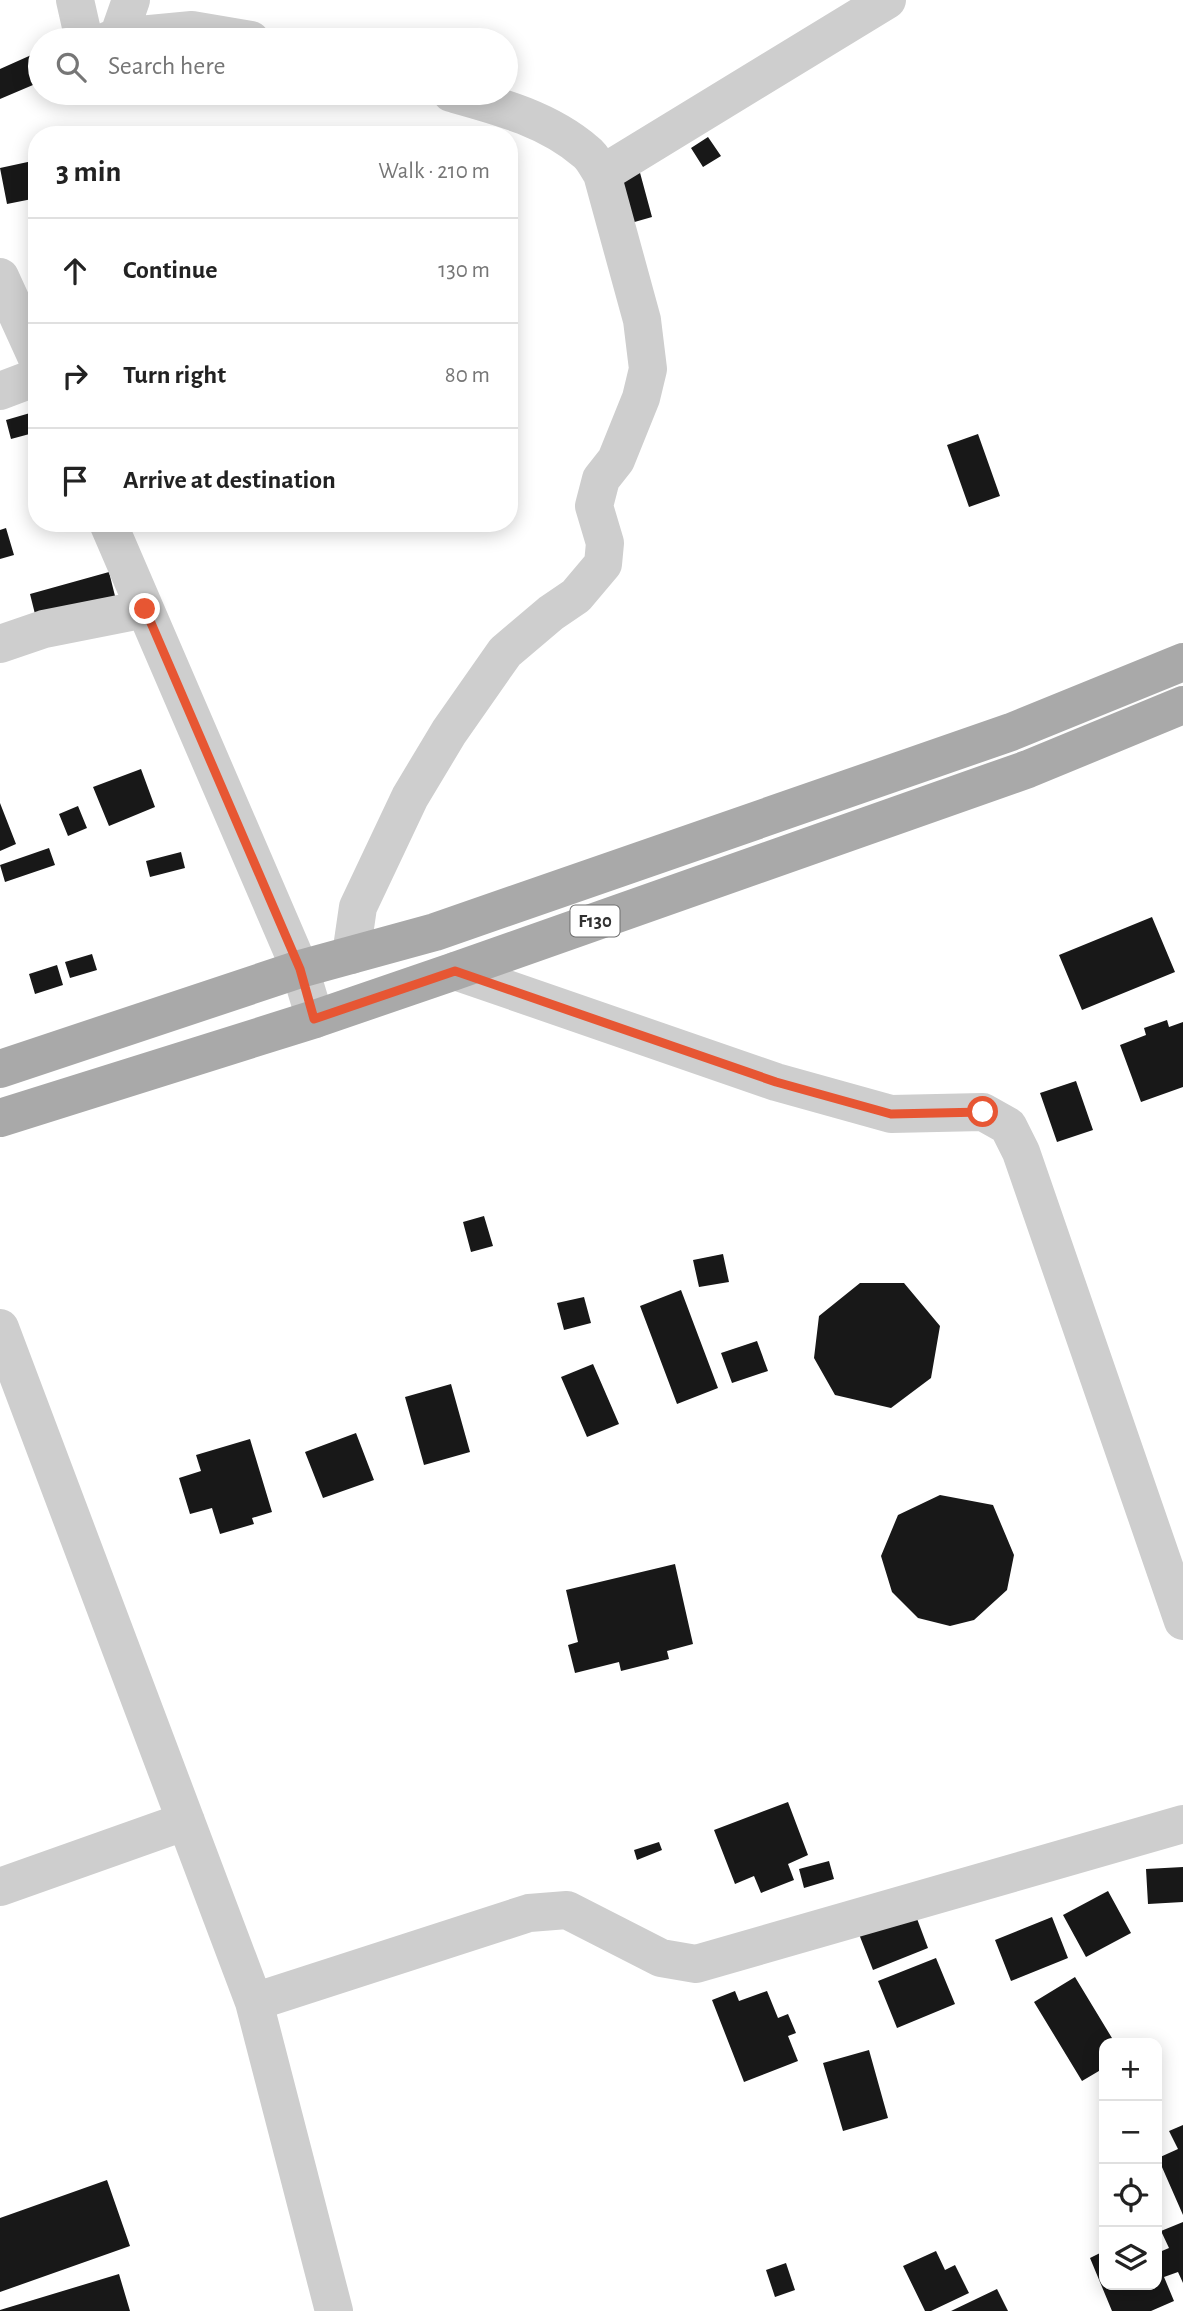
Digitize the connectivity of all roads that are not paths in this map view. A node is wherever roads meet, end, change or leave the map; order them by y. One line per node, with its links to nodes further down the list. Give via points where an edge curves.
1 (75, 0): 4 (street)
2 (131, 0): 5 (street)
3 (887, 0): 7 (street)
4 (96, 28)
5 (112, 28)
6 (493, 105): 7 (street, via 518,112 565,137 588,153)
7 (602, 174): 17 (street, via 642,320 648,369 641,398 616,460 601,479 594,506 605,543 603,564 576,596 505,652 449,732 410,797 358,907)
8 (0, 277): 9 (street)
9 (28, 338)
10 (28, 380): 11 (street)
11 (0, 391)
12 (112, 532): 13 (street)
13 (145, 609): 14 (street, via 44,629); 18 (street)
14 (0, 644)
15 (1183, 662): 17 (main road, F130, via 1011,732 435,932)
16 (1183, 705): 19 (main road, F130, via 1028,769)
17 (351, 955): 18 (main road, F130)
18 (300, 969): 20 (street); 21 (main road, F130)
19 (455, 971): 20 (main road, F130); 24 (street, via 789,1086 891,1114 983,1112 1008,1126 1021,1152)
20 (314, 1019): 22 (main road, F130)
21 (0, 1069)
22 (0, 1118)
23 (0, 1328): 25 (street)
24 (1183, 1621)
25 (186, 1821): 27 (street); 28 (street)
26 (1183, 1824): 28 (street, via 696,1964 661,1958 567,1910 529,1913)
27 (0, 1887)
28 (254, 2002): 29 (street)
29 (334, 2311)

